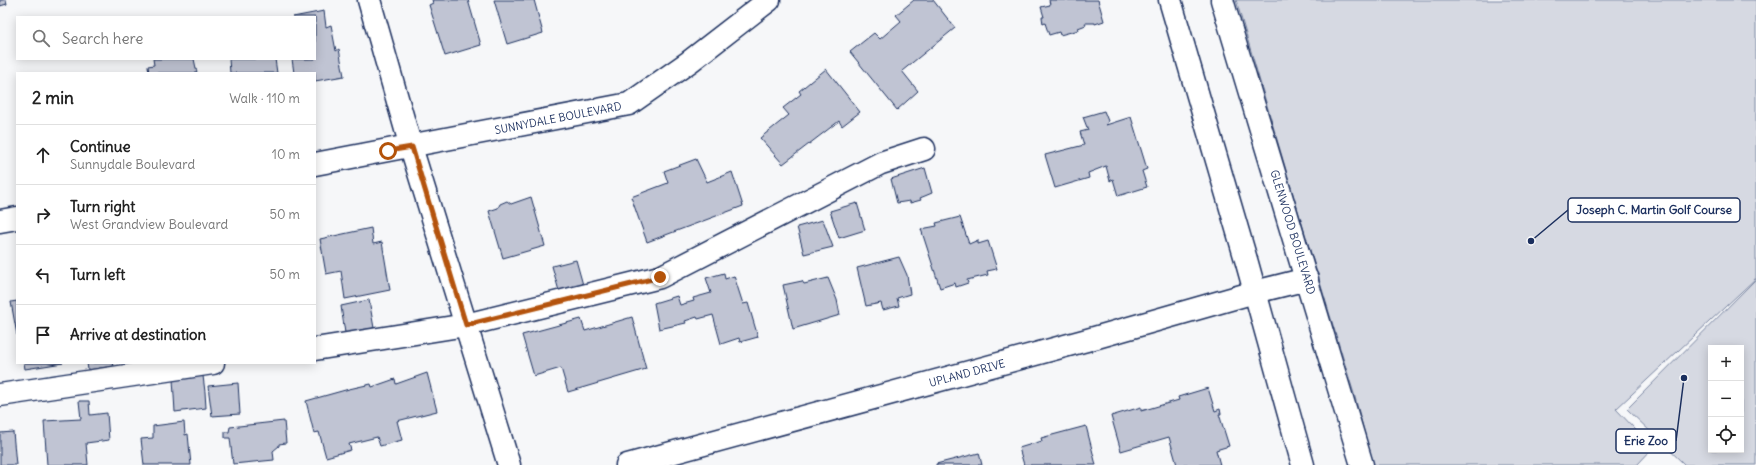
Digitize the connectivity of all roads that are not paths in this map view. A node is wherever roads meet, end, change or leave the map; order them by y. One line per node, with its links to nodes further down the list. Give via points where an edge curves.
1 (370, 0): 5 (street)
2 (769, 0): 5 (street, SUNNYDALE BOULEVARD, via 689,62 629,104)
3 (1170, 0): 11 (street)
4 (1222, 0): 10 (street, GLENWOOD BOULEVARD)
5 (412, 147): 7 (street, SUNNYDALE BOULEVARD); 12 (street)
6 (924, 149): 12 (street, via 881,163 660,277)
7 (316, 164)
8 (16, 218): 9 (street)
9 (0, 221)
10 (1307, 279): 11 (street, UPLAND DRIVE); 19 (street, GLENWOOD BOULEVARD)
11 (1255, 292): 17 (street, UPLAND DRIVE, via 1156,322); 18 (street)
12 (466, 325): 13 (street); 16 (street)
13 (316, 349)
14 (206, 364): 15 (street)
15 (0, 395)
16 (509, 465)
17 (627, 465)
18 (1304, 465)
19 (1362, 465)

